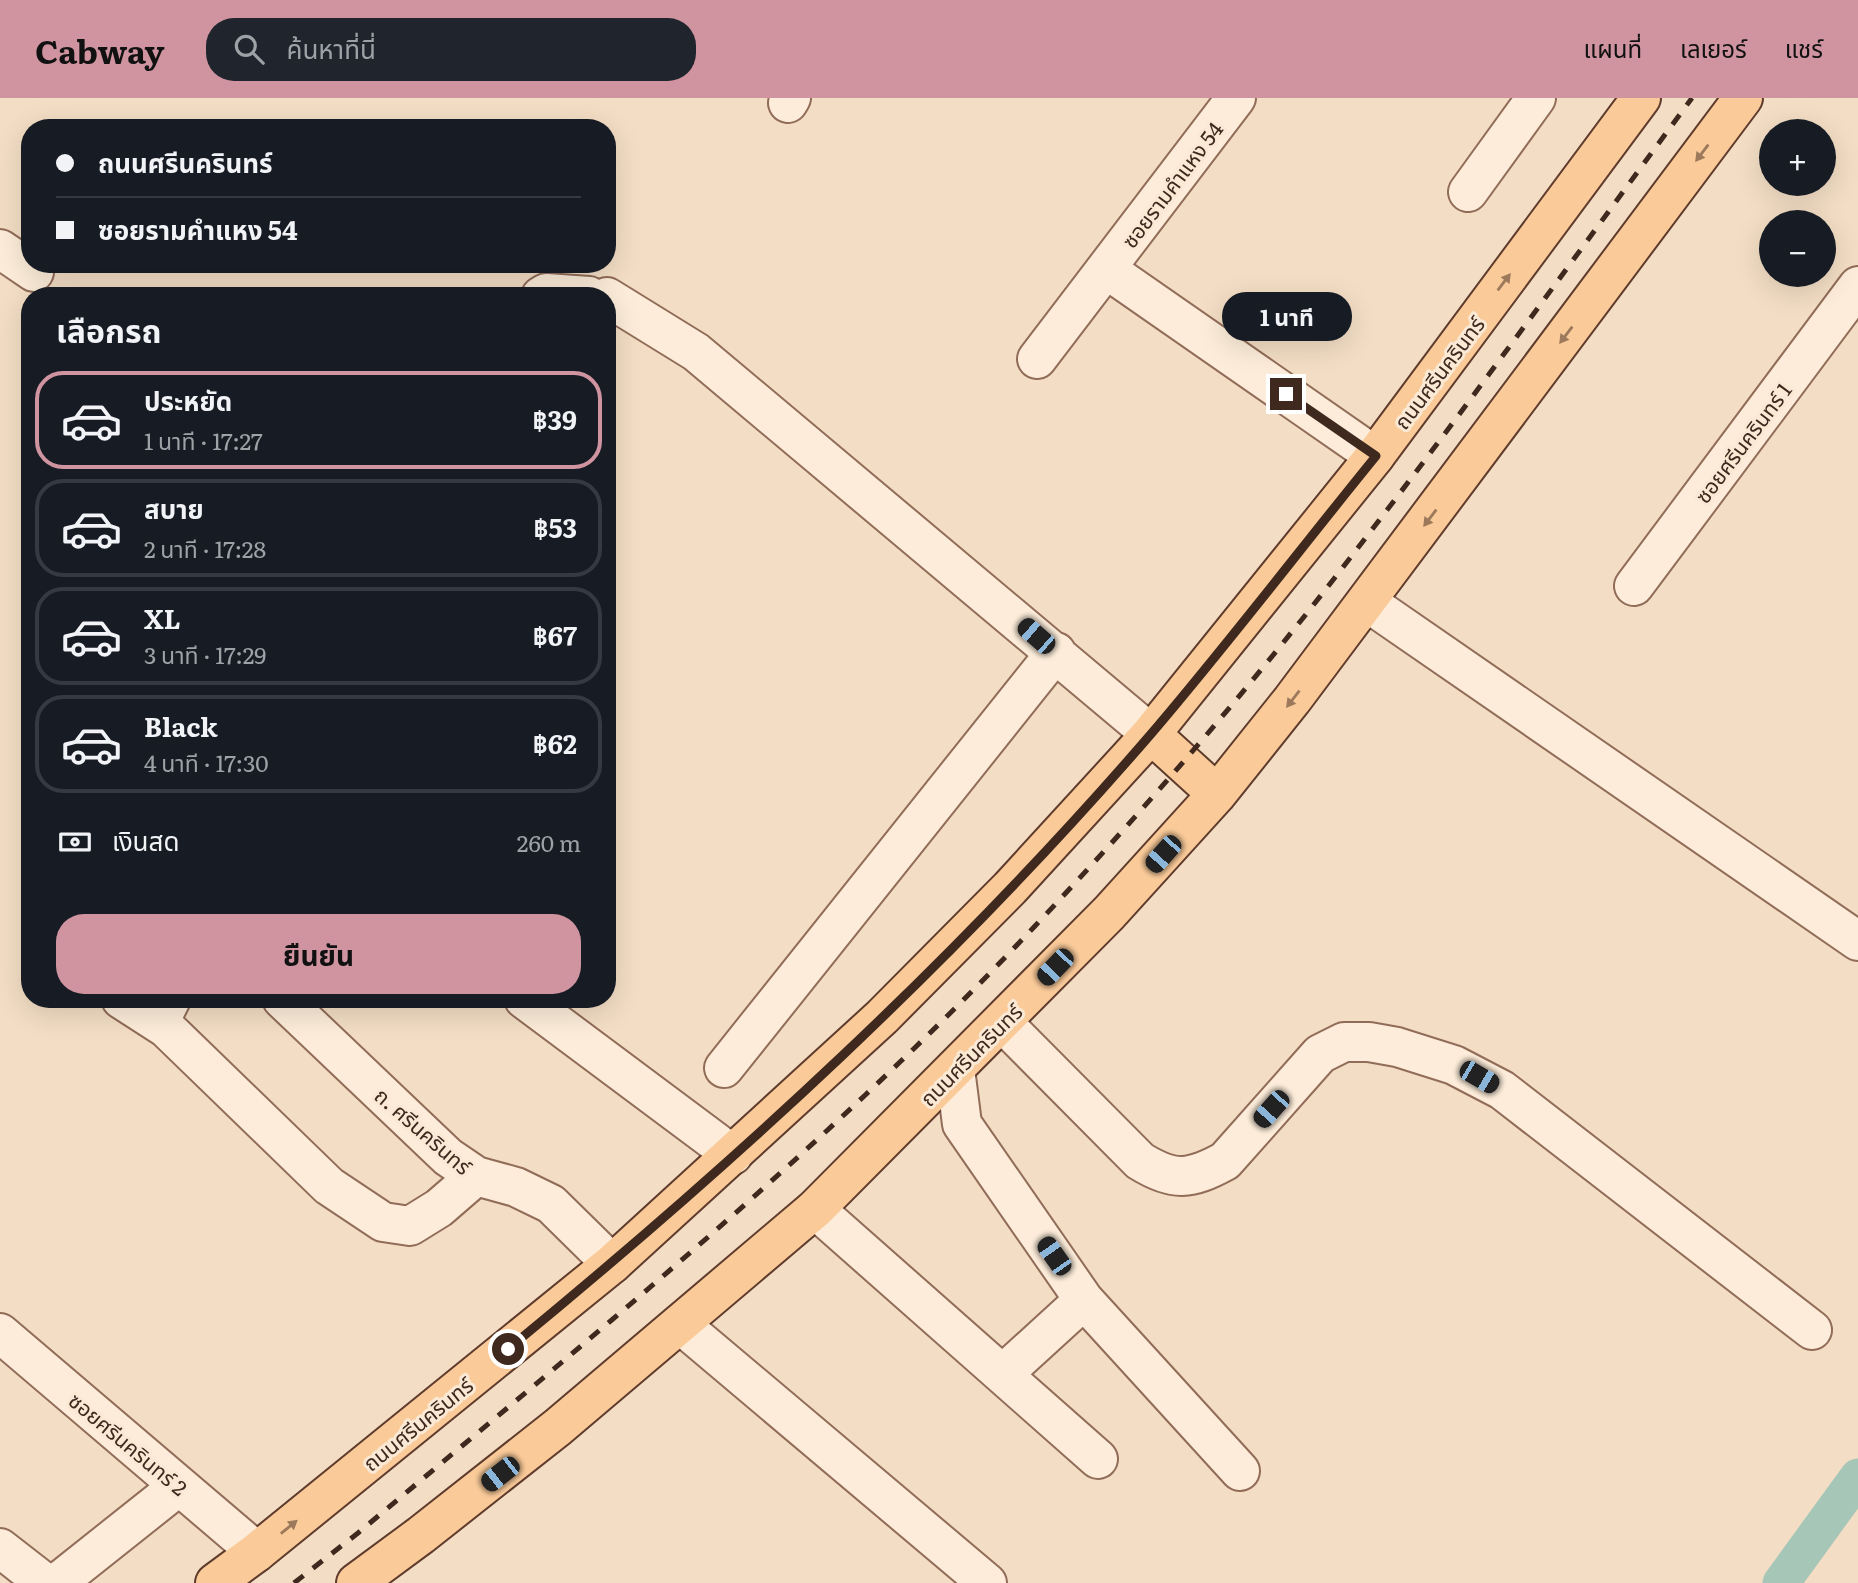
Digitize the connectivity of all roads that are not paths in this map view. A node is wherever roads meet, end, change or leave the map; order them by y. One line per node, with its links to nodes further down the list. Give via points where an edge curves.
1 (1236, 98): 8 (street, ซอยรามคำแหง 54)
2 (1536, 98): 5 (street)
3 (1641, 98): 12 (main road, ถนนศรีนครินทร์, one-way to 3)
4 (1743, 98): 14 (main road, ถนนศรีนครินทร์, one-way to 14)
5 (1468, 192)
6 (0, 249): 7 (street)
7 (21, 263)
8 (1105, 269): 11 (street, ซอยรามคำแหง 54); 12 (street, ซอยรามคำแหง 54)
9 (1855, 297): 13 (street, ซอยศรีนครินทร์ 1)
10 (616, 303): 15 (street, via 696,352)
11 (1037, 359)
12 (1376, 456): 16 (main road, ถนนศรีนครินทร์)
13 (1634, 586)
14 (1367, 602): 17 (main road, ถนนศรีนครินทร์, one-way to 17); 18 (street)
15 (1056, 652): 16 (street); 24 (street)
16 (1151, 734): 17 (main road); 26 (main road, ถนนศรีนครินทร์, via 1010,888 883,1017)
17 (1217, 794): 23 (main road, ถนนศรีนครินทร์)
18 (1858, 941)
19 (150, 1008): 22 (street)
20 (291, 1008): 27 (street, ถ. ศรีนครินทร์, via 448,1157)
21 (536, 1008): 26 (street)
22 (169, 1014): 27 (street, via 329,1186 383,1222 410,1226)
23 (1002, 1022): 25 (main road, ถนนศรีนครินทร์); 32 (street, via 1140,1161 1160,1173 1183,1177 1225,1161 1320,1055 1344,1042 1397,1047 1454,1066 1502,1090)
24 (724, 1068)
25 (955, 1069): 28 (main road, ถนนศรีนครินทร์); 30 (street, via 962,1124)
26 (733, 1155): 29 (main road, ถนนศรีนครินทร์)
27 (476, 1176): 29 (street, ถ. ศรีนครินทร์, via 516,1187 551,1204)
28 (815, 1209): 31 (main road, ถนนศรีนครินทร์); 34 (street)
29 (612, 1264): 39 (main road, ถนนศรีนครินทร์, one-way to 29)
30 (1084, 1300): 34 (street); 36 (street)
31 (680, 1324): 43 (main road, ถนนศรีนครินทร์, via 558,1427); 44 (street)
32 (1812, 1330)
33 (0, 1333): 37 (street, ซอยศรีนครินทร์ 2)
34 (1003, 1374): 35 (street)
35 (1098, 1459)
36 (1240, 1471)
37 (179, 1486): 39 (street, ซอยศรีนครินทร์ 2); 41 (street)
38 (0, 1548): 40 (street)
39 (257, 1552): 42 (main road, ถนนศรีนครินทร์)
40 (45, 1583)
41 (57, 1583)
42 (215, 1583)
43 (356, 1583)
44 (987, 1583)

